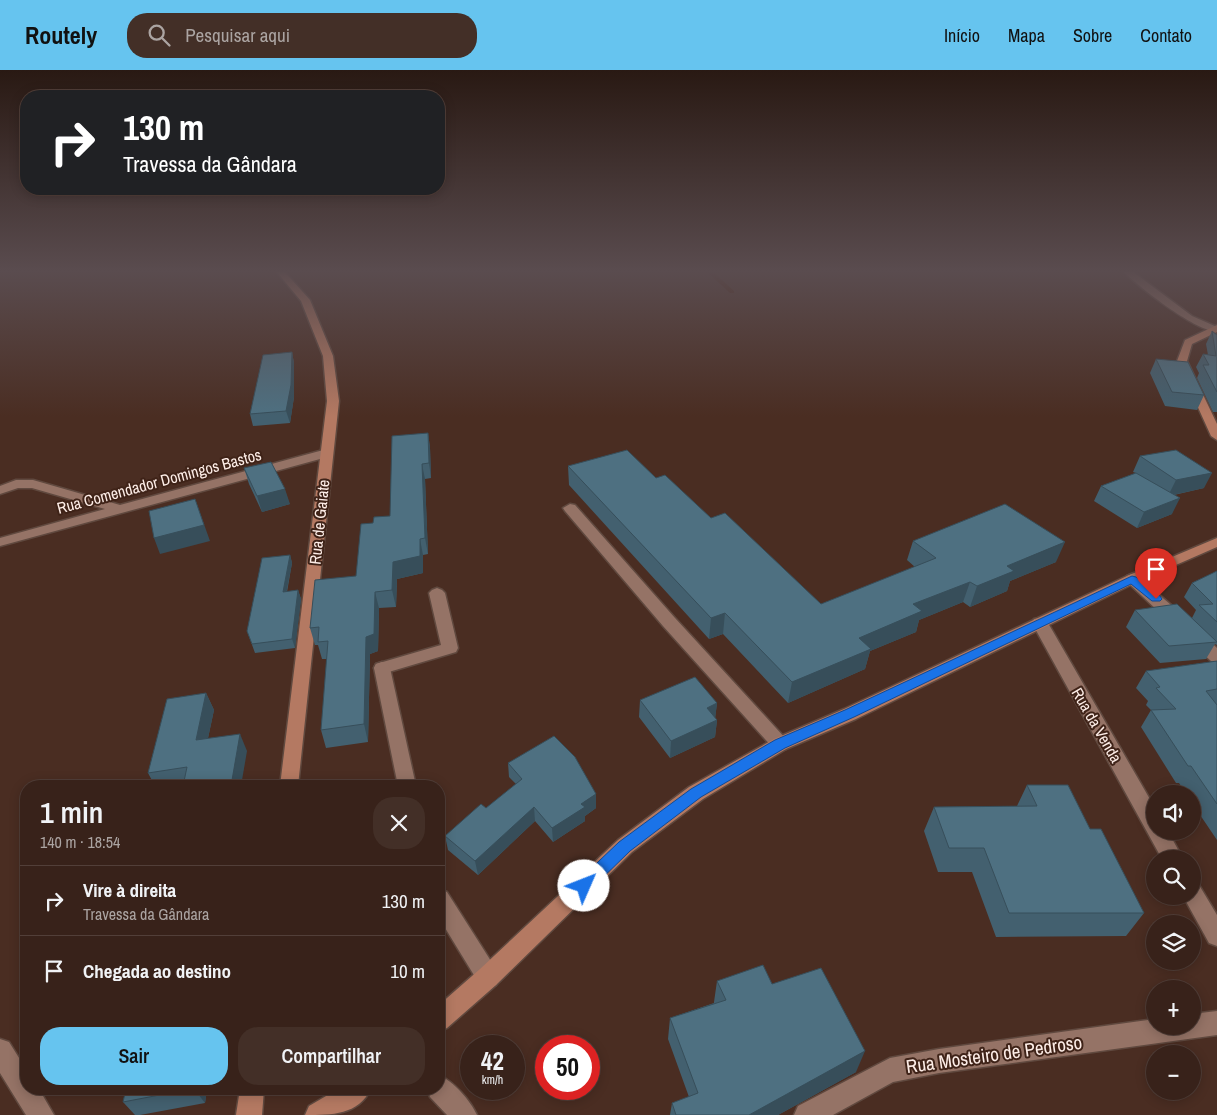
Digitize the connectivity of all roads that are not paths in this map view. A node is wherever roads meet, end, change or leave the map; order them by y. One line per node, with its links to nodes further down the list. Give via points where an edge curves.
1 (313, 320): 5 (main road, Rua de Gaiate, via 328,356 333,401)
2 (1193, 320): 3 (street)
3 (1216, 329): 4 (main road, via 1188,342 1182,361)
4 (1217, 436)
5 (327, 453): 8 (street, Rua Comendador Domingos Bastos); 16 (main road, Rua de Gaiate)
6 (0, 490): 8 (street, via 16,484 34,484)
7 (570, 508): 15 (street)
8 (121, 509): 9 (street, Rua Comendador Domingos Bastos)
9 (0, 542)
10 (1217, 542): 11 (main road)
11 (1132, 579): 13 (main road); 14 (street)
12 (437, 593): 17 (street, via 450,648 382,668)
13 (1040, 623): 15 (main road); 18 (street, Rua da Venda)
14 (1217, 657)
15 (780, 744): 22 (main road, via 696,793 625,846)
16 (290, 780)
17 (406, 780)
18 (1146, 810)
19 (1199, 905): 21 (street)
20 (445, 909): 22 (street)
21 (1217, 936)
22 (488, 977): 23 (main road)
23 (445, 1015)
24 (1217, 1023): 25 (street, Rua Mosteiro de Pedroso)
25 (1201, 1025)
26 (1146, 1032): 37 (street, Rua Mosteiro de Pedroso, via 890,1070)
27 (0, 1051): 28 (street)
28 (20, 1082)
29 (445, 1094): 36 (street)
30 (28, 1095): 33 (street)
31 (251, 1095): 34 (main road)
32 (350, 1095): 35 (main road)
33 (41, 1115)
34 (249, 1115)
35 (318, 1115)
36 (464, 1115)
37 (807, 1115)

